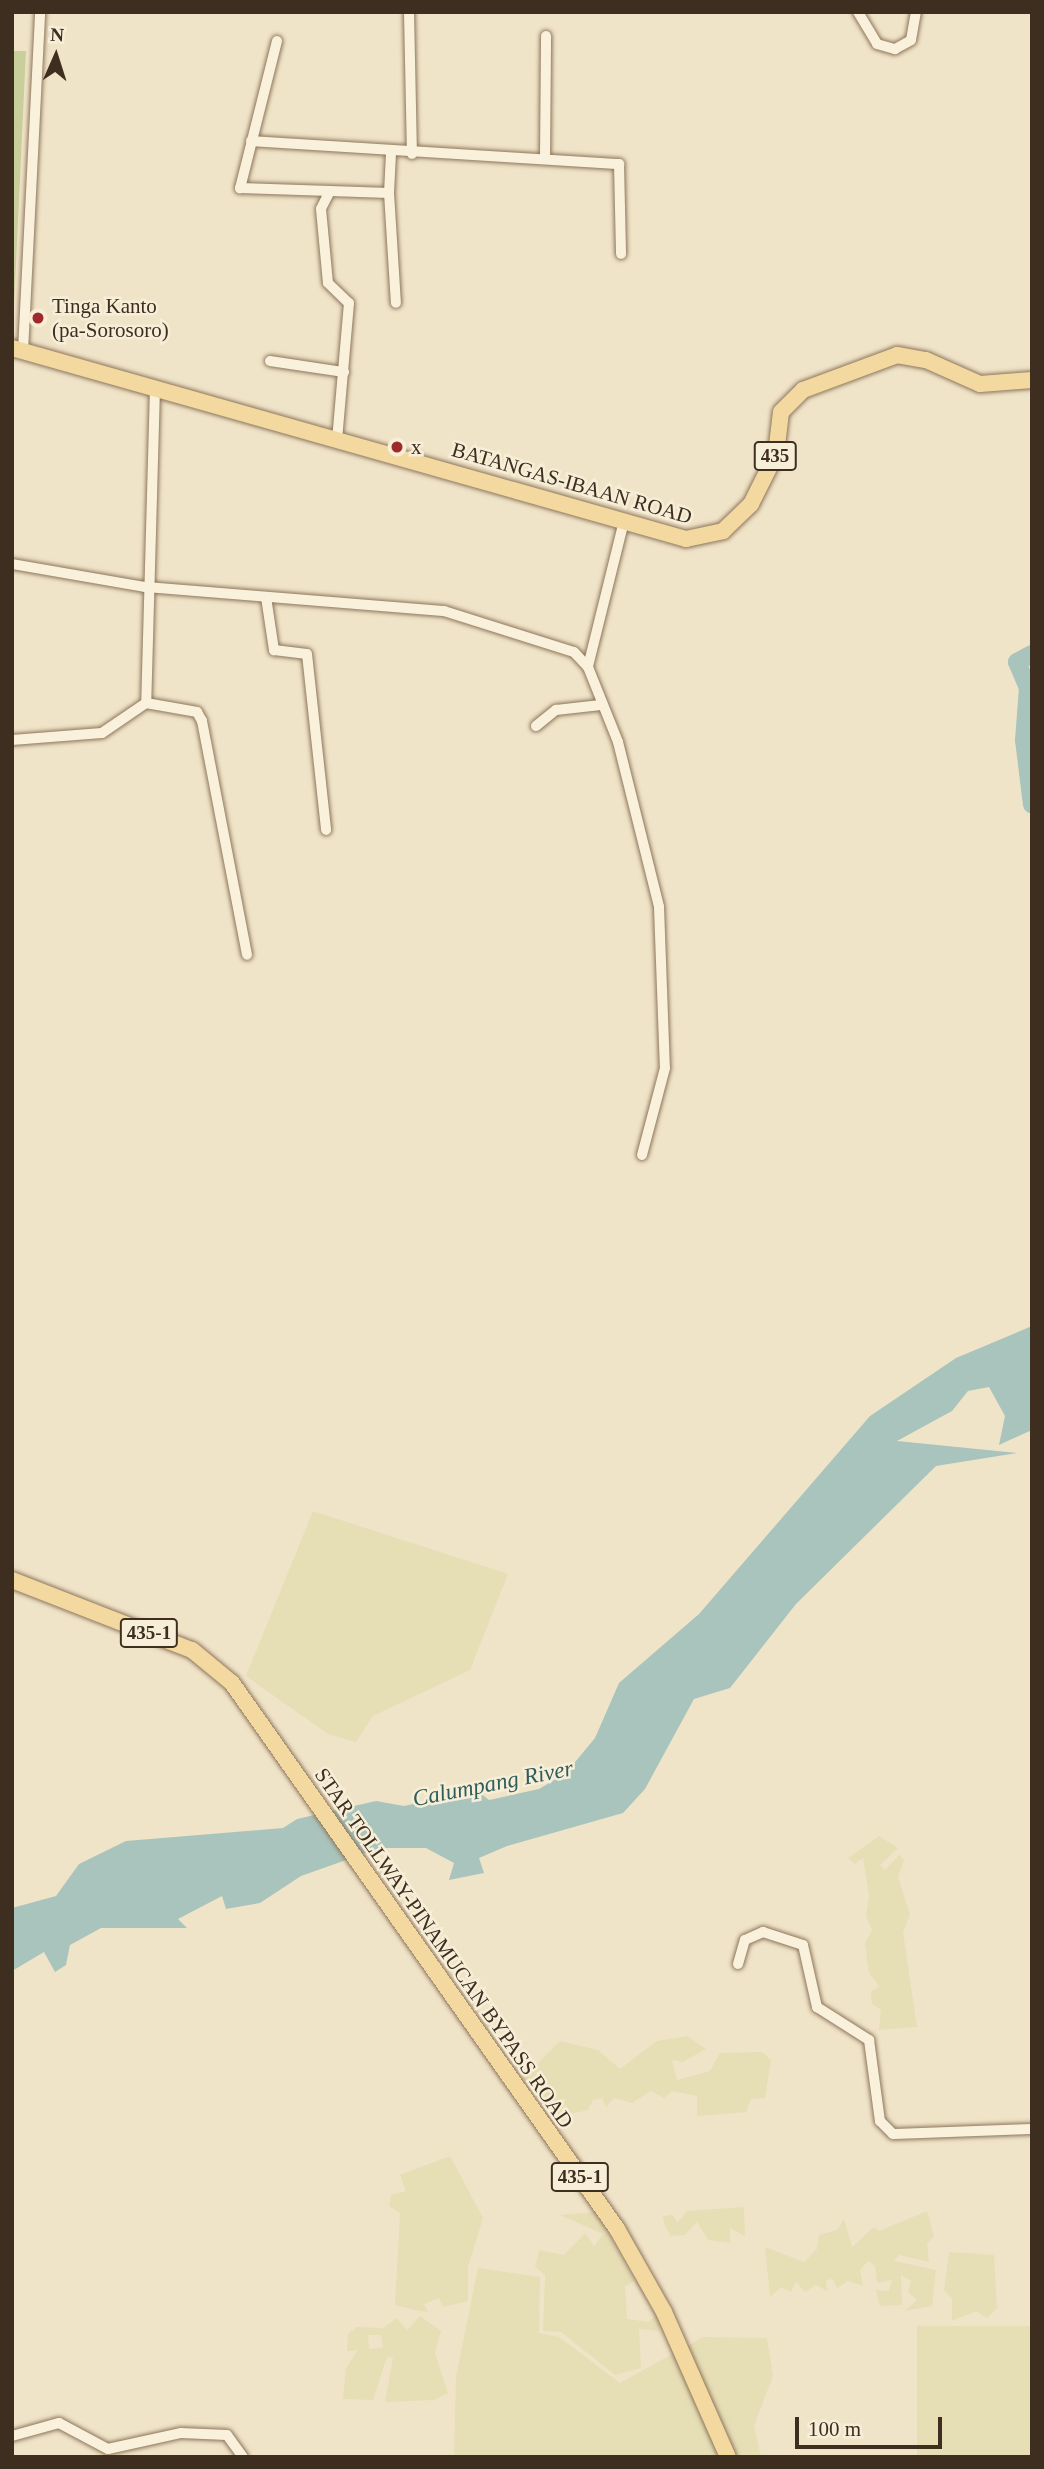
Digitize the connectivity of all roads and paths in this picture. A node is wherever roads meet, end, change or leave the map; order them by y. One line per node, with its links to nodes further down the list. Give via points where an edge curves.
1 (40, 12): 15 (street)
2 (409, 12): 9 (street)
3 (858, 12): 4 (street, via 877,44 895,49 911,40)
4 (916, 12)
5 (546, 36): 10 (street)
6 (276, 41): 7 (street)
7 (251, 141): 8 (street); 11 (street, via 240,188)
8 (391, 153): 9 (street); 12 (street)
9 (412, 154): 10 (street)
10 (545, 158): 13 (street, via 619,164)
11 (330, 191): 12 (street); 17 (street, via 321,209 322,242 328,283 349,303)
12 (389, 193): 14 (street)
13 (621, 254)
14 (396, 303)
15 (18, 350): 19 (main road, BATANGAS-IBAAN ROAD / 435)
16 (270, 361): 17 (street)
17 (344, 372): 20 (street)
18 (1032, 380): 21 (main road, BATANGAS-IBAAN ROAD / 435, via 980,384 926,360 881,357 786,403 773,462 751,504 723,531 686,539)
19 (155, 388): 20 (main road, BATANGAS-IBAAN ROAD / 435); 23 (street)
20 (337, 439): 21 (main road, BATANGAS-IBAAN ROAD / 435)
21 (624, 521): 25 (street)
22 (12, 564): 23 (street)
23 (145, 587): 24 (street); 26 (street)
24 (266, 597): 25 (street, via 444,611 574,652); 30 (street, via 274,650 307,654)
25 (588, 667): 27 (street)
26 (146, 703): 29 (street, via 102,733); 31 (street, via 197,712 202,721)
27 (601, 705): 28 (street, via 556,710); 32 (street, via 618,742 655,878 665,973 665,1068)
28 (536, 726)
29 (12, 740)
30 (326, 830)
31 (247, 956)
32 (642, 1156)
33 (12, 1580): 38 (main road, STAR TOLLWAY-PINAMUCAN BYPASS ROAD / 435-1, via 192,1650 216,1666 617,2229 664,2312)
34 (737, 1964): 35 (street, via 745,1940 763,1932 803,1945 817,2007 869,2040 880,2120 892,2134)
35 (1032, 2129)
36 (12, 2436): 37 (street, via 60,2423 108,2449 181,2433 227,2435)
37 (243, 2457)
38 (727, 2457)

